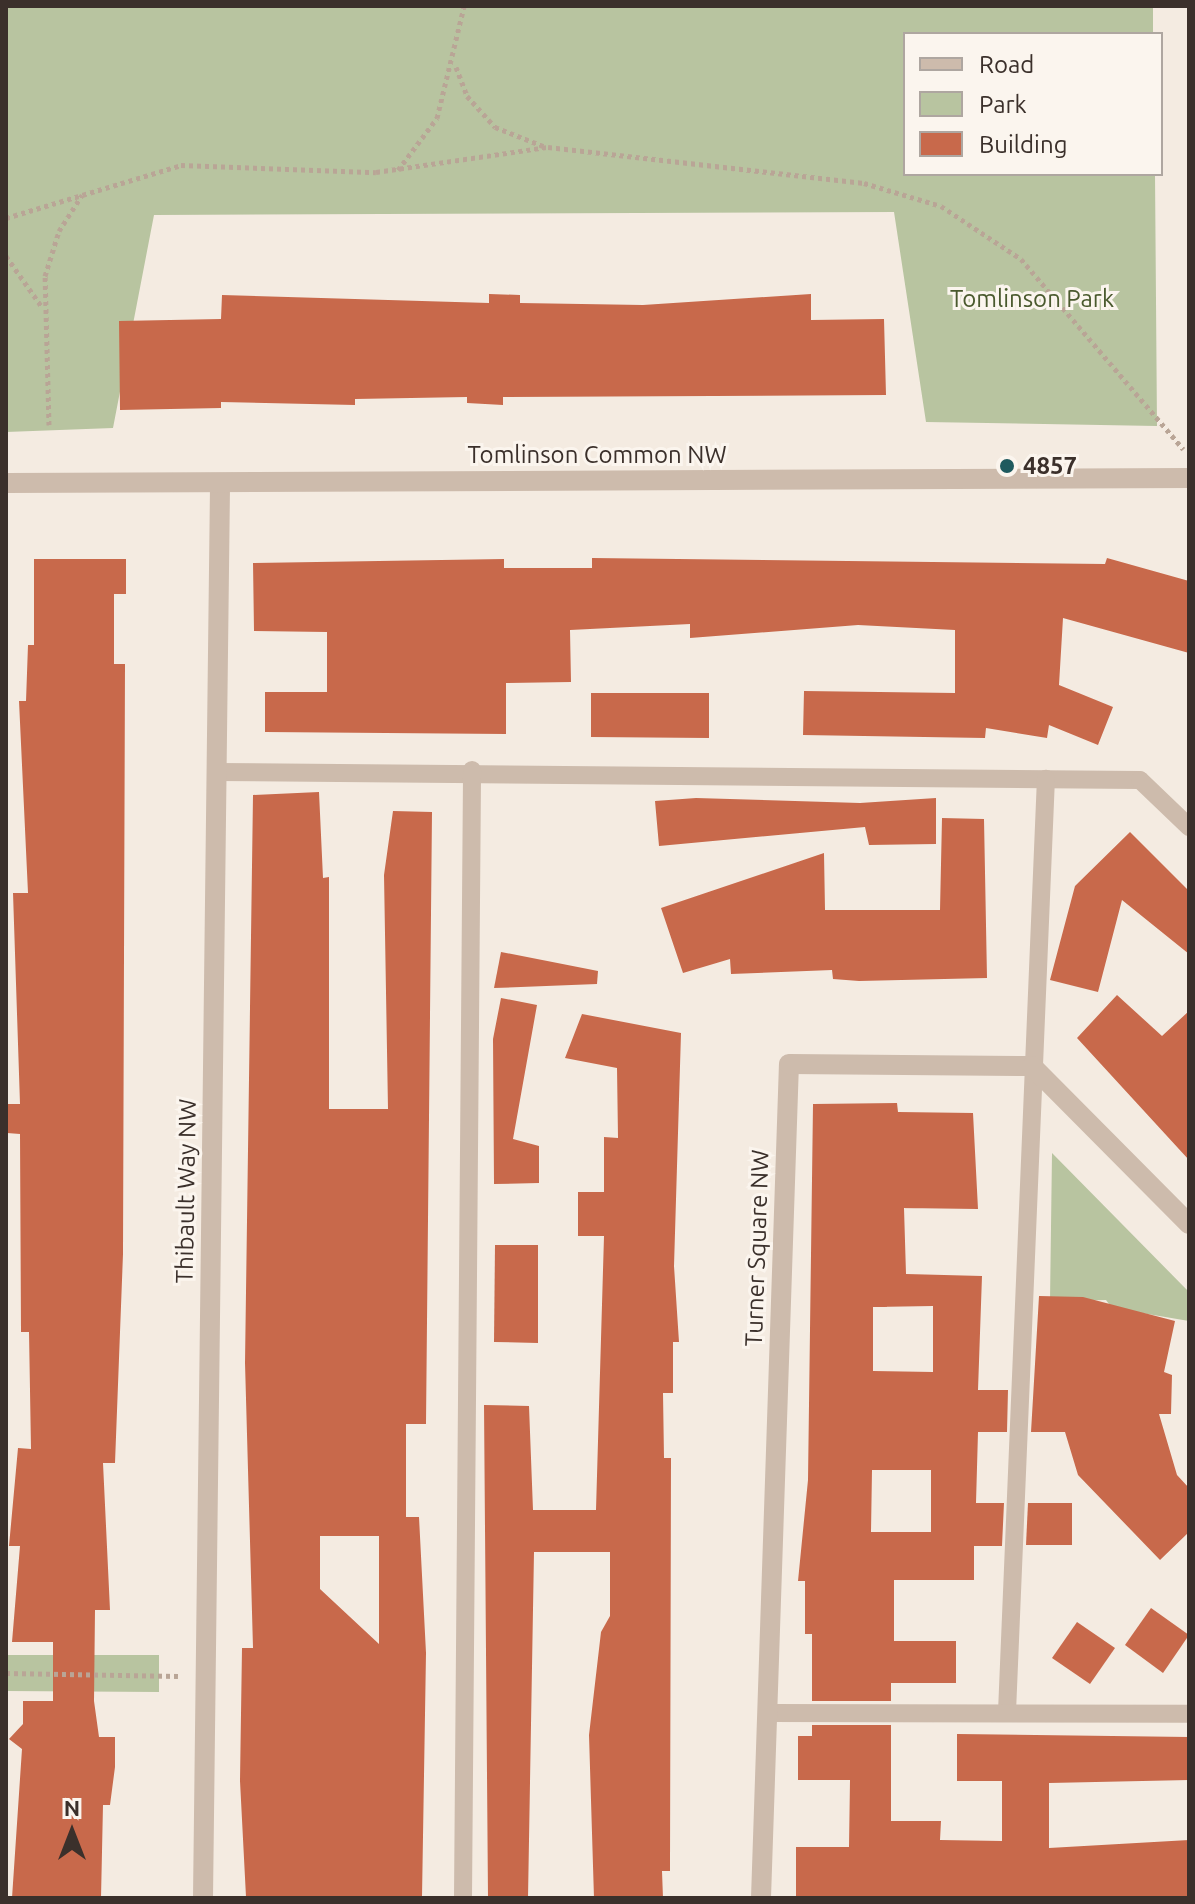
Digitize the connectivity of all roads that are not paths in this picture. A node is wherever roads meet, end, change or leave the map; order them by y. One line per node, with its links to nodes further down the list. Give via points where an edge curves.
1 (1189, 478): 3 (street, Tomlinson Common NW)
2 (6, 483): 3 (street, Tomlinson Common NW)
3 (220, 484): 5 (street, Thibault Way NW)
4 (472, 770): 5 (lane); 6 (lane); 14 (lane)
5 (216, 772): 13 (street, Thibault Way NW)
6 (1046, 779): 7 (lane, via 1140,780); 8 (lane, via 1040,1016)
7 (1189, 827)
8 (1032, 1066): 9 (street); 10 (lane); 11 (street, Turner Square NW, via 789,1064)
9 (1189, 1224)
10 (1007, 1712): 11 (lane); 12 (lane)
11 (768, 1713): 15 (street, Turner Square NW)
12 (1189, 1714)
13 (203, 1898)
14 (463, 1898)
15 (761, 1898)

